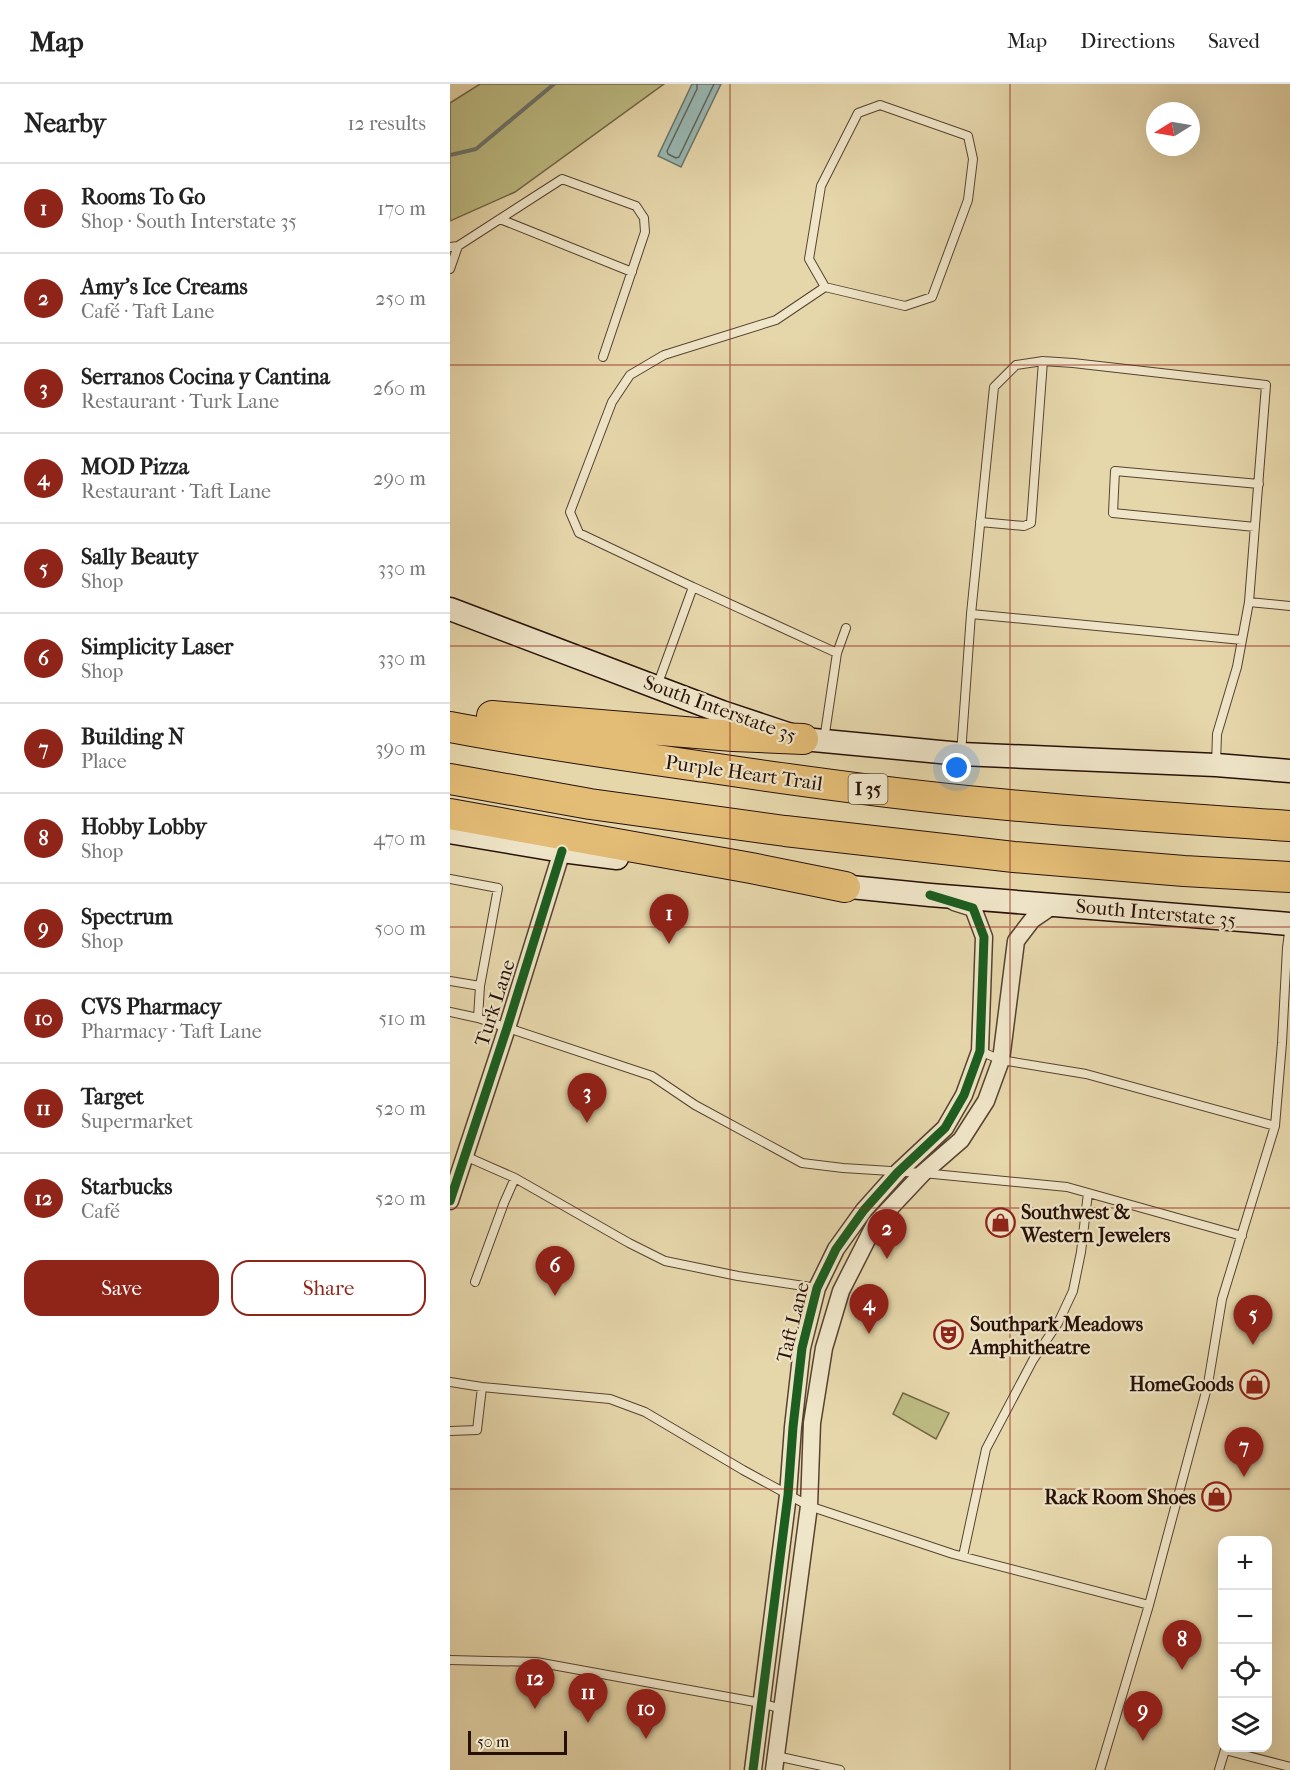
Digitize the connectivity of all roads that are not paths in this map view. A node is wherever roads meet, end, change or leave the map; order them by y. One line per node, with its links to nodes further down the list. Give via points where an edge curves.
1 (500, 219): 2 (lane); 4 (lane); 4 (lane, via 562,179 636,206 644,218 645,232)
2 (454, 246): 3 (lane)
3 (450, 269)
4 (632, 272): 6 (lane)
5 (825, 287): 5 (lane, via 808,260 821,186 858,113 880,105 968,136 973,159 968,201 932,297 905,306); 11 (lane, via 776,320 664,355 630,375 612,402 570,512 579,533)
6 (603, 357)
7 (1043, 361): 8 (lane, via 1266,385); 9 (lane, via 1016,365 994,387); 9 (lane, via 1031,523 1024,526)
8 (1259, 483): 10 (lane); 10 (lane, via 1115,471 1113,513)
9 (980, 522): 15 (lane)
10 (1255, 527): 12 (lane)
11 (693, 587): 18 (lane); 19 (lane)
12 (1249, 602): 13 (lane); 17 (lane)
13 (1290, 606)
14 (450, 609): 19 (main road, South Interstate 35)
15 (971, 614): 17 (lane); 23 (lane)
16 (846, 628): 18 (lane)
17 (1242, 640): 24 (lane, via 1216,734)
18 (837, 653): 22 (lane)
19 (657, 686): 22 (main road, South Interstate 35, via 722,712)
20 (450, 711): 22 (highway)
21 (450, 727): 28 (highway, Purple Heart Trail / I 35, via 618,755 896,793)
22 (814, 740): 23 (main road, South Interstate 35)
23 (961, 754): 24 (main road, South Interstate 35)
24 (1216, 765): 25 (main road, South Interstate 35)
25 (1290, 771)
26 (450, 778): 31 (highway, via 590,804 842,837 1014,857)
27 (450, 814): 33 (highway)
28 (1290, 826)
29 (450, 832): 30 (main road, South Interstate 35)
30 (562, 851): 33 (main road, South Interstate 35); 42 (street, Turk Lane)
31 (1290, 877)
32 (450, 879): 38 (lane, via 498,888)
33 (845, 887): 34 (main road, South Interstate 35)
34 (930, 895): 35 (main road, South Interstate 35); 43 (street, Taft Lane, via 973,908 984,937)
35 (1054, 905): 36 (main road, South Interstate 35); 44 (street, Taft Lane, via 1032,920 1016,941)
36 (1290, 924): 39 (lane)
37 (450, 981): 38 (lane)
38 (480, 986): 41 (lane)
39 (1286, 996): 45 (lane)
40 (450, 1012): 41 (lane)
41 (478, 1018): 42 (lane)
42 (507, 1028): 46 (street, Turk Lane); 47 (lane, via 652,1076 695,1105 802,1163)
43 (980, 1051): 44 (lane); 47 (street, Taft Lane, via 964,1095 945,1128)
44 (1001, 1060): 45 (lane, via 1086,1074); 48 (street, Taft Lane, via 986,1101 961,1140)
45 (1275, 1126): 52 (lane)
46 (465, 1156): 49 (lane); 51 (street, Turk Lane)
47 (898, 1172): 48 (lane); 54 (street, Taft Lane, via 836,1249)
48 (923, 1173): 50 (lane, via 1067,1187); 59 (street, Taft Lane, via 875,1224 841,1291 824,1348 812,1423)
49 (515, 1178): 53 (lane); 54 (lane, via 664,1261)
50 (1088, 1193): 52 (lane); 60 (lane, via 1073,1291 986,1449)
51 (450, 1201)
52 (1242, 1236): 61 (lane, via 1222,1299 1208,1384)
53 (475, 1282)
54 (817, 1288): 58 (street, Taft Lane, via 802,1348)
55 (450, 1382): 56 (lane)
56 (482, 1388): 57 (lane, via 477,1430); 58 (lane, via 610,1399 645,1412)
57 (450, 1431)
58 (788, 1495): 59 (lane); 63 (street, Taft Lane)
59 (809, 1506): 60 (lane); 64 (street, Taft Lane)
60 (963, 1556): 61 (lane)
61 (1149, 1605): 69 (lane)
62 (450, 1660): 63 (lane, via 536,1662)
63 (761, 1703): 64 (lane); 67 (street, Taft Lane)
64 (782, 1709): 65 (street, Taft Lane)
65 (775, 1763): 68 (lane)
66 (1290, 1767): 70 (lane, via 1225,1750)
67 (753, 1770)
68 (840, 1770)
69 (1100, 1770)
70 (1219, 1770)

